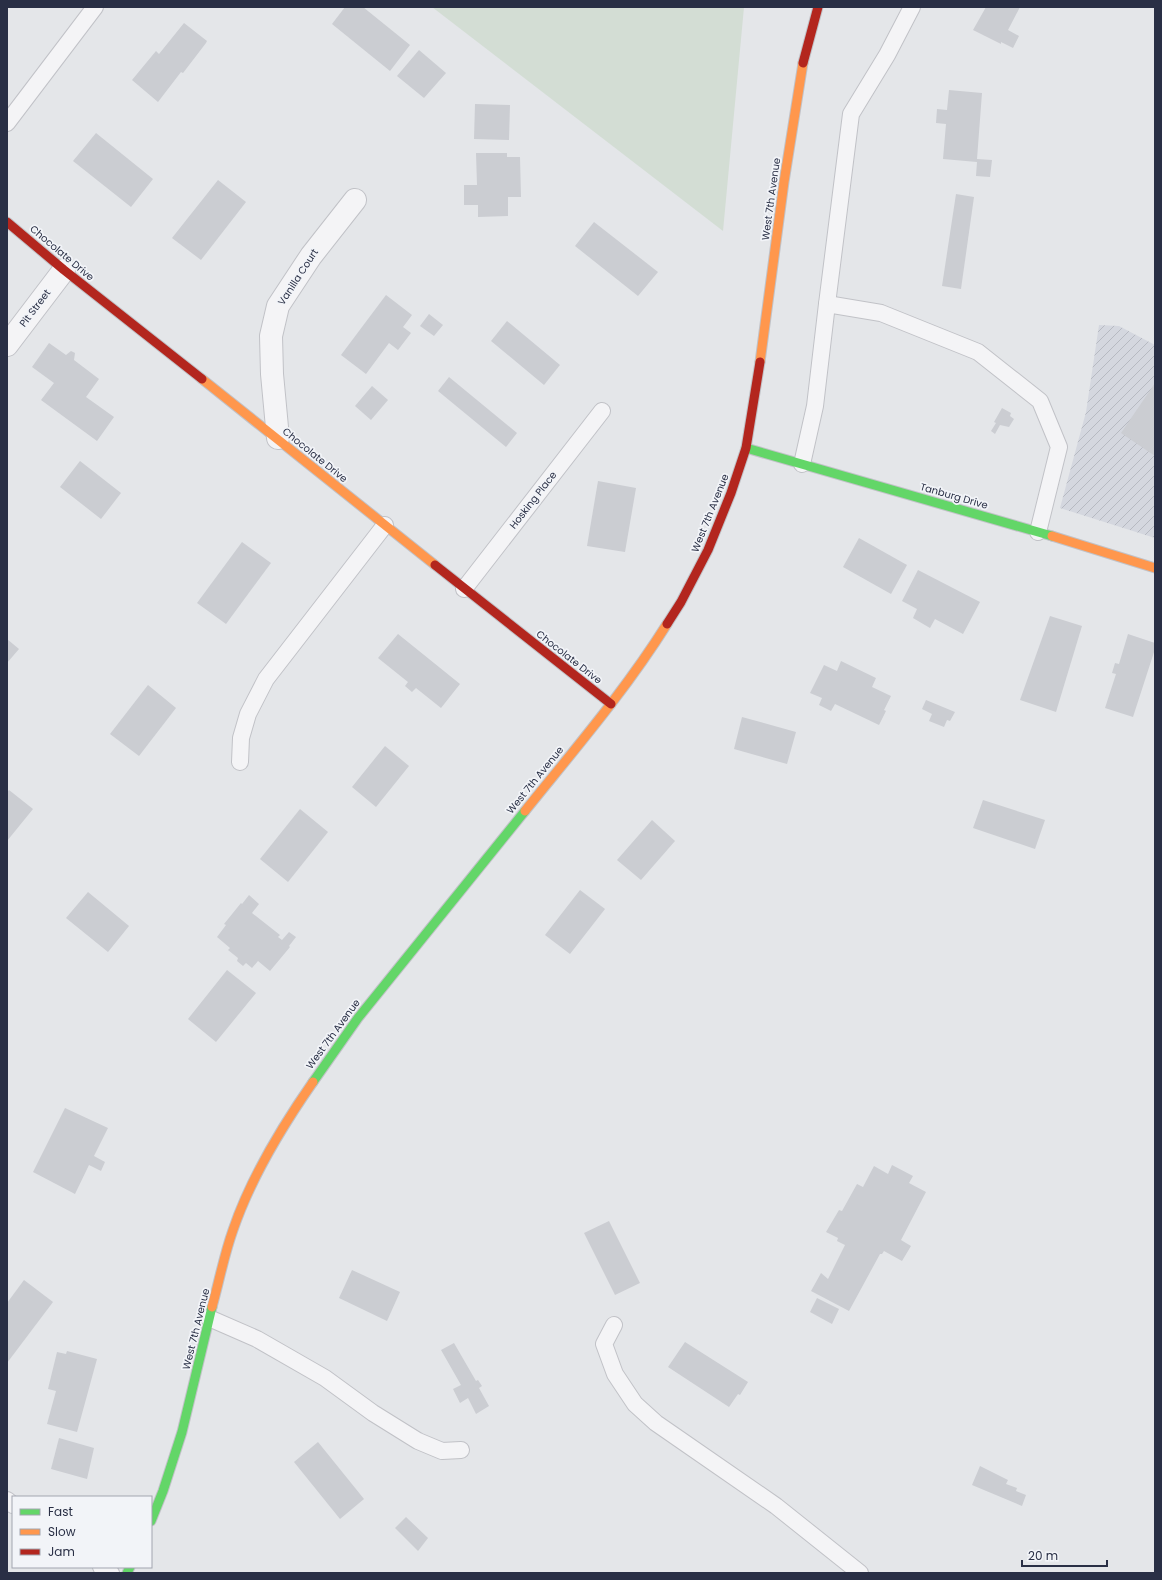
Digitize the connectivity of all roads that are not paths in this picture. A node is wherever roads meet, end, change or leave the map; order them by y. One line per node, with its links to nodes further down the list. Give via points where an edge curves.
1 (95, 7): 4 (lane)
2 (818, 7): 12 (main road, West 7th Avenue, via 799,81)
3 (912, 7): 8 (lane, via 887,55 851,114)
4 (7, 123)
5 (355, 200): 11 (street, Vanilla Court, via 311,256 278,306 271,336)
6 (7, 222): 7 (main road, Chocolate Drive)
7 (64, 270): 9 (street, Pit Street); 11 (main road, Chocolate Drive)
8 (827, 304): 13 (lane, via 815,406); 15 (lane, via 881,313 978,352 1040,401 1059,447)
9 (7, 345)
10 (602, 411): 17 (lane, Hosking Place)
11 (278, 438): 14 (main road, Chocolate Drive)
12 (746, 448): 13 (main road, Tanburg Drive); 18 (main road, West 7th Avenue, via 708,550 682,602)
13 (802, 464): 15 (main road, Tanburg Drive)
14 (385, 525): 17 (main road, Chocolate Drive); 19 (lane, via 266,679 248,714 241,738)
15 (1038, 532): 16 (main road, Tanburg Drive)
16 (1155, 568)
17 (464, 589): 18 (main road, Chocolate Drive)
18 (611, 704): 20 (main road, West 7th Avenue, via 358,1018 291,1114 267,1154 233,1230)
19 (240, 762)
20 (209, 1318): 22 (lane, via 257,1339 325,1378 373,1413 418,1441 442,1451); 23 (main road, West 7th Avenue, via 182,1432)
21 (614, 1324): 24 (lane, via 604,1344 615,1374 635,1404 656,1423 776,1506)
22 (461, 1450)
23 (152, 1518)
24 (860, 1573)

